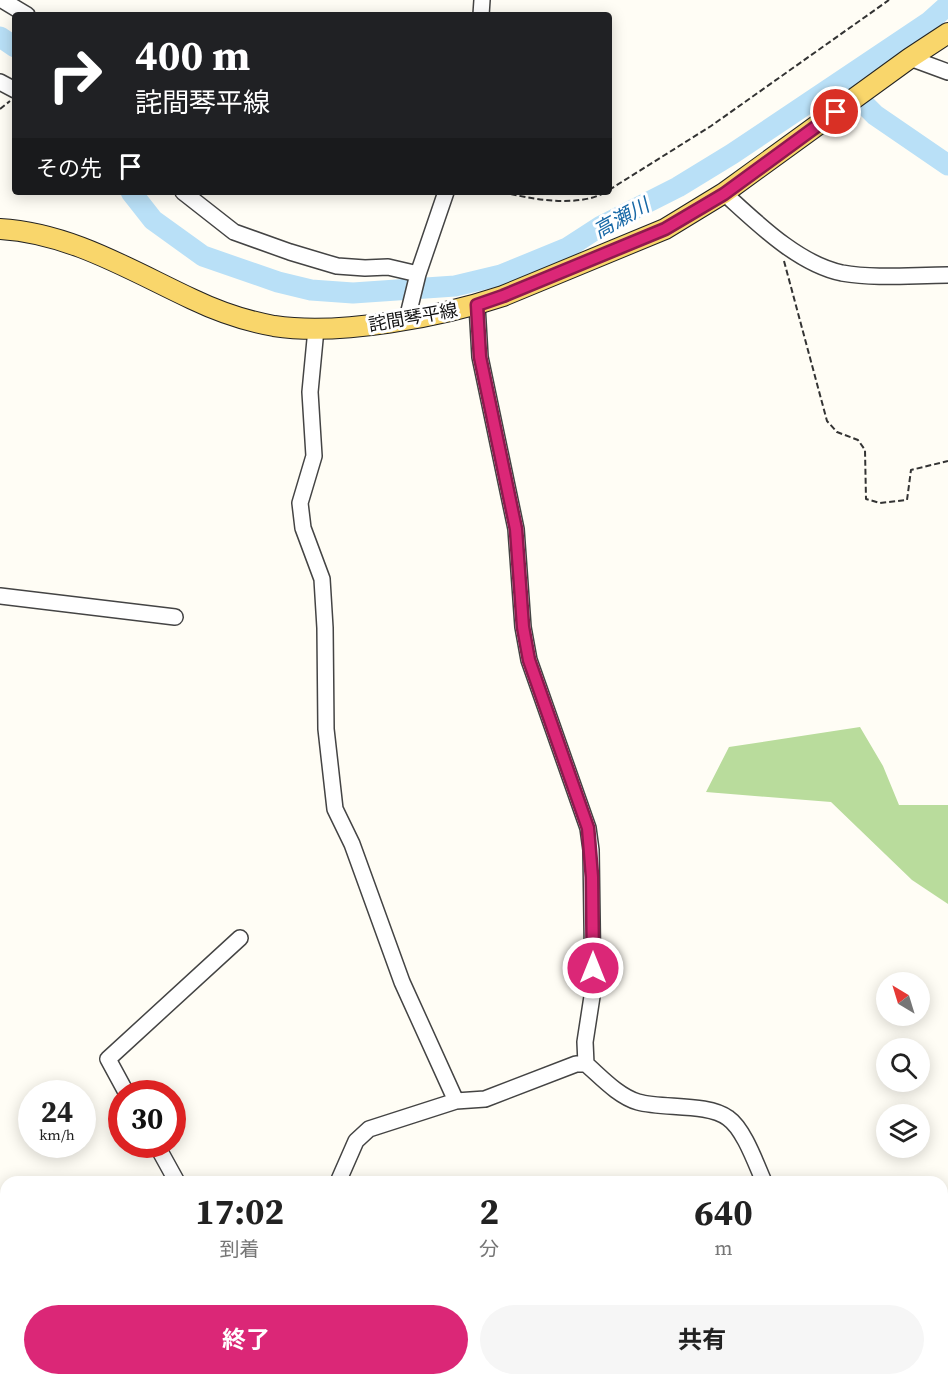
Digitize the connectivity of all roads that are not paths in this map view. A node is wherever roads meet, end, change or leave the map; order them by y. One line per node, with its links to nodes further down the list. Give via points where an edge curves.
1 (2, 0): 2 (street)
2 (22, 12)
3 (948, 33): 4 (main road, 詫間琴平線)
4 (910, 58): 5 (street); 6 (main road, 詫間琴平線)
5 (948, 72)
6 (724, 194): 11 (street, via 780,242 840,272); 12 (main road, 詫間琴平線, via 665,229)
7 (187, 195): 10 (street, via 234,232 298,255 337,266 388,267)
8 (445, 195): 10 (street)
9 (0, 229): 14 (main road, 詫間琴平線, via 53,239 107,257 193,300 235,316 274,326)
10 (418, 274): 13 (street)
11 (948, 275)
12 (477, 305): 13 (main road, 詫間琴平線); 18 (street, via 480,357 516,529 529,660 588,828 593,990 584,1048)
13 (407, 319): 14 (main road, 詫間琴平線)
14 (316, 329): 20 (street, via 310,392 314,456 300,503 303,528 322,579 326,729 335,809 352,843 402,982)
15 (0, 596): 16 (street)
16 (175, 617)
17 (240, 938): 19 (street, via 108,1059)
18 (586, 1064): 20 (street, via 576,1064 485,1100); 24 (street, via 635,1101 706,1110 728,1117 738,1128)
19 (119, 1080)
20 (456, 1101): 23 (street, via 369,1129 356,1141)
21 (164, 1158): 22 (street)
22 (174, 1176)
23 (341, 1176)
24 (761, 1176)

